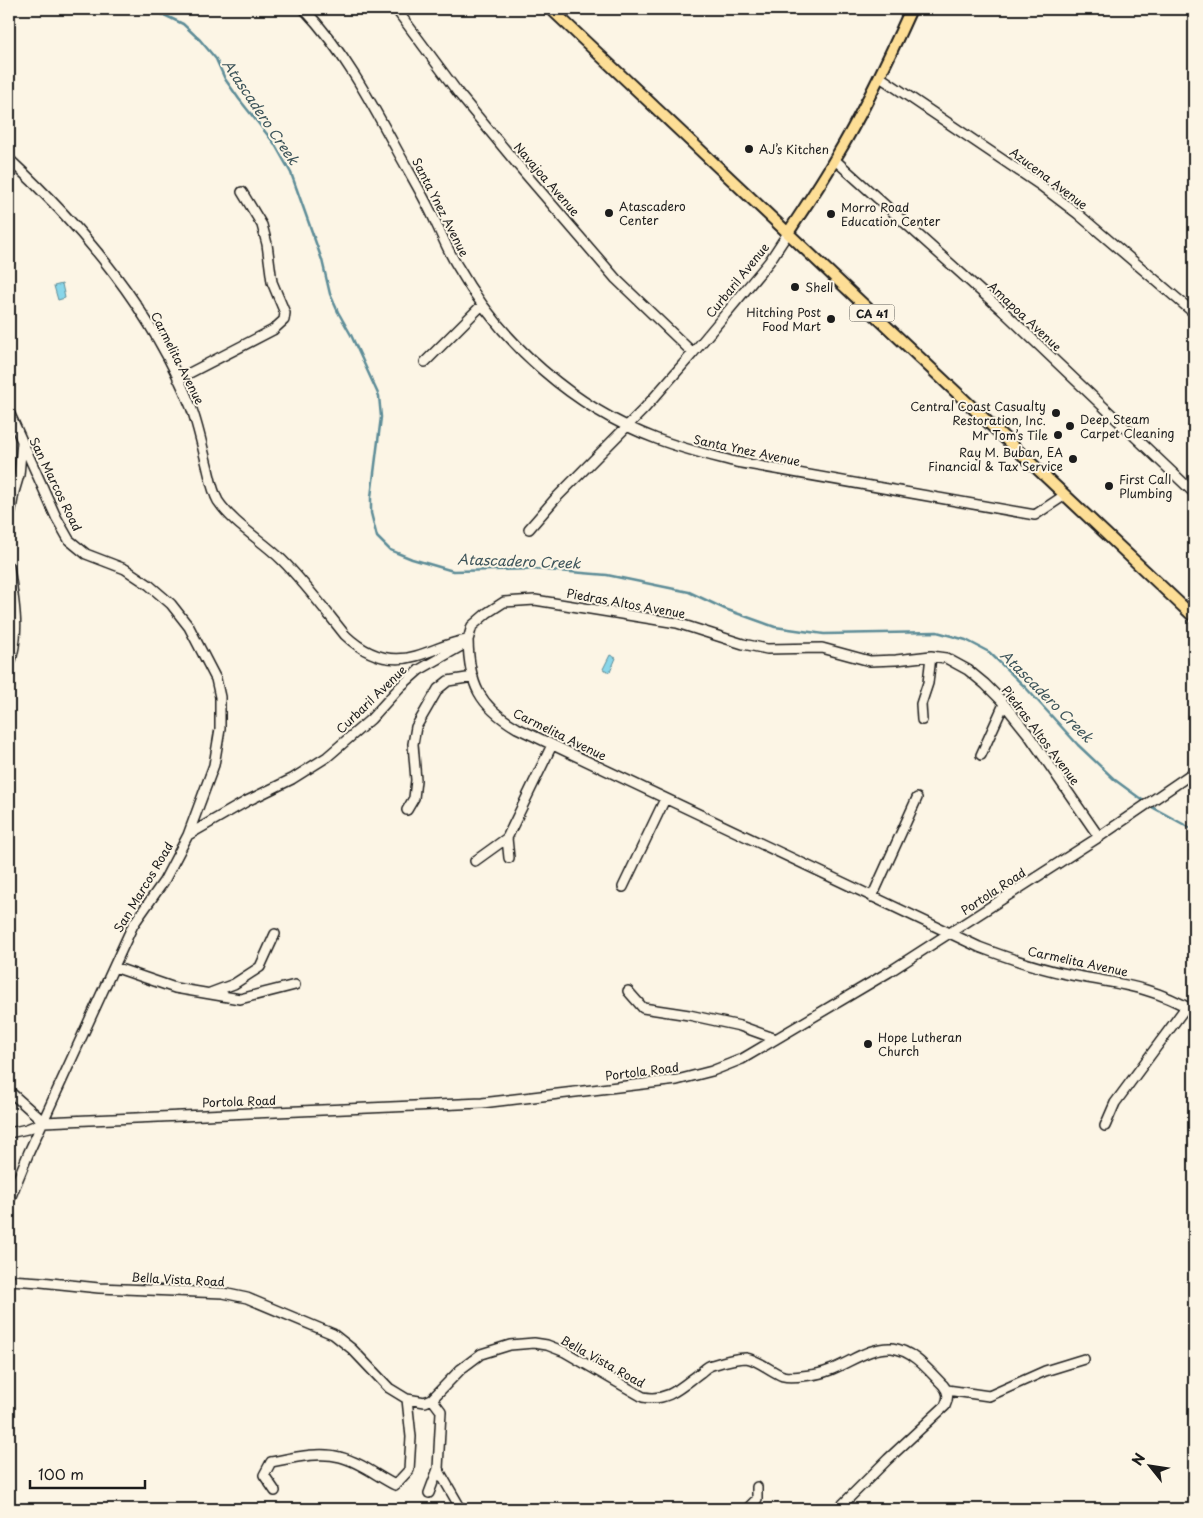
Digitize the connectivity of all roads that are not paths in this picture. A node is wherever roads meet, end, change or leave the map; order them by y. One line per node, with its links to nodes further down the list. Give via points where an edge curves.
1 (304, 9): 10 (street, Santa Ynez Avenue, via 361,83 457,266)
2 (396, 9): 12 (street, Navajoa Avenue, via 459,94 616,279)
3 (551, 9): 9 (main road, CA 41 / CA 41)
4 (911, 9): 5 (main road, Curbaril Avenue)
5 (880, 77): 7 (main road, Curbaril Avenue); 11 (street, Azucena Avenue, via 1040,185)
6 (9, 159): 14 (street, Carmelita Avenue, via 44,192 119,279 153,331)
7 (835, 160): 9 (main road, Curbaril Avenue); 18 (street, Amapoa Avenue, via 1004,312)
8 (242, 192): 14 (street, via 262,225 272,282 285,313 284,320 273,330)
9 (788, 233): 12 (street, Curbaril Avenue, via 769,262); 19 (main road, CA 41 / CA 41)
10 (482, 305): 13 (street); 16 (street, Santa Ynez Avenue, via 547,374)
11 (1194, 313)
12 (693, 353): 16 (street, Curbaril Avenue)
13 (425, 362)
14 (178, 379): 24 (street, Carmelita Avenue, via 197,424 218,500 234,519 294,572 353,643 372,654 397,660)
15 (9, 412): 17 (street, San Marcos Road)
16 (627, 426): 19 (street, Santa Ynez Avenue, via 687,450 736,462 1035,515); 21 (street, Curbaril Avenue)
17 (22, 441): 20 (street); 36 (street, San Marcos Road, via 69,540 86,554 124,569 171,604 190,627 216,679 220,697 218,748 210,779)
18 (1194, 493)
19 (1065, 495): 23 (main road, CA 41 / CA 41)
20 (9, 521)
21 (529, 528)
22 (9, 567): 26 (street, via 16,627)
23 (1194, 617)
24 (468, 640): 25 (street, Piedras Altos Avenue, via 472,626 504,602 535,600 678,623 767,649 822,648 870,661); 27 (street, Carmelita Avenue); 36 (street, Curbaril Avenue, via 419,670 372,719 327,757)
25 (931, 656): 28 (street, Piedras Altos Avenue, via 946,658 968,670); 29 (street, via 928,683 921,704)
26 (9, 667)
27 (472, 677): 30 (street, Carmelita Avenue, via 481,698 492,712); 35 (street, via 448,681 438,689 416,727 413,744 416,780 414,798)
28 (1004, 704): 31 (street); 37 (street, Piedras Altos Avenue)
29 (922, 720)
30 (552, 745): 33 (street, Carmelita Avenue); 38 (street)
31 (981, 755)
32 (1194, 772): 37 (street, Portola Road)
33 (665, 798): 41 (street); 42 (street, Carmelita Avenue)
34 (917, 798): 42 (street)
35 (407, 810)
36 (188, 835): 45 (street, San Marcos Road, via 164,881 133,925)
37 (1099, 837): 44 (street, Portola Road)
38 (507, 838): 39 (street); 40 (street)
39 (509, 858)
40 (475, 860)
41 (623, 887)
42 (872, 897): 44 (street, Carmelita Avenue)
43 (274, 934): 48 (street, via 260,966 234,984)
44 (950, 934): 49 (street, Carmelita Avenue, via 1021,962 1065,974 1131,985 1165,996); 50 (street, Portola Road)
45 (114, 967): 48 (street, via 175,988); 52 (street, San Marcos Road)
46 (295, 985): 48 (street, via 240,999)
47 (628, 991): 50 (street, via 643,1008 740,1026)
48 (208, 994)
49 (1190, 1009): 53 (street, via 1115,1103)
50 (776, 1039): 52 (street, Portola Road, via 742,1059 694,1077 504,1100)
51 (9, 1091): 52 (street)
52 (44, 1122): 54 (street, Portola Road); 55 (street, San Marcos Road)
53 (1105, 1126)
54 (9, 1133)
55 (9, 1201)
56 (9, 1280): 59 (street, Bella Vista Road, via 99,1288 223,1293 247,1298 333,1334)
57 (1084, 1359): 58 (street, via 1044,1371 989,1396)
58 (947, 1390): 60 (street, Bella Vista Road, via 917,1358 893,1348 881,1348 835,1369 811,1375 785,1376 747,1358 729,1361 710,1366 665,1397 650,1398 565,1352 534,1343 510,1345 481,1354); 67 (street, via 945,1406)
59 (406, 1399): 60 (street, via 425,1402); 63 (street, via 411,1437 409,1470 395,1485 339,1456 310,1455 271,1462 264,1475)
60 (432, 1399): 61 (street, via 441,1411)
61 (438, 1469): 64 (street); 65 (street)
62 (757, 1487): 66 (street, via 757,1499)
63 (275, 1491)
64 (430, 1493)
65 (461, 1509)
66 (747, 1509)
67 (838, 1509)

